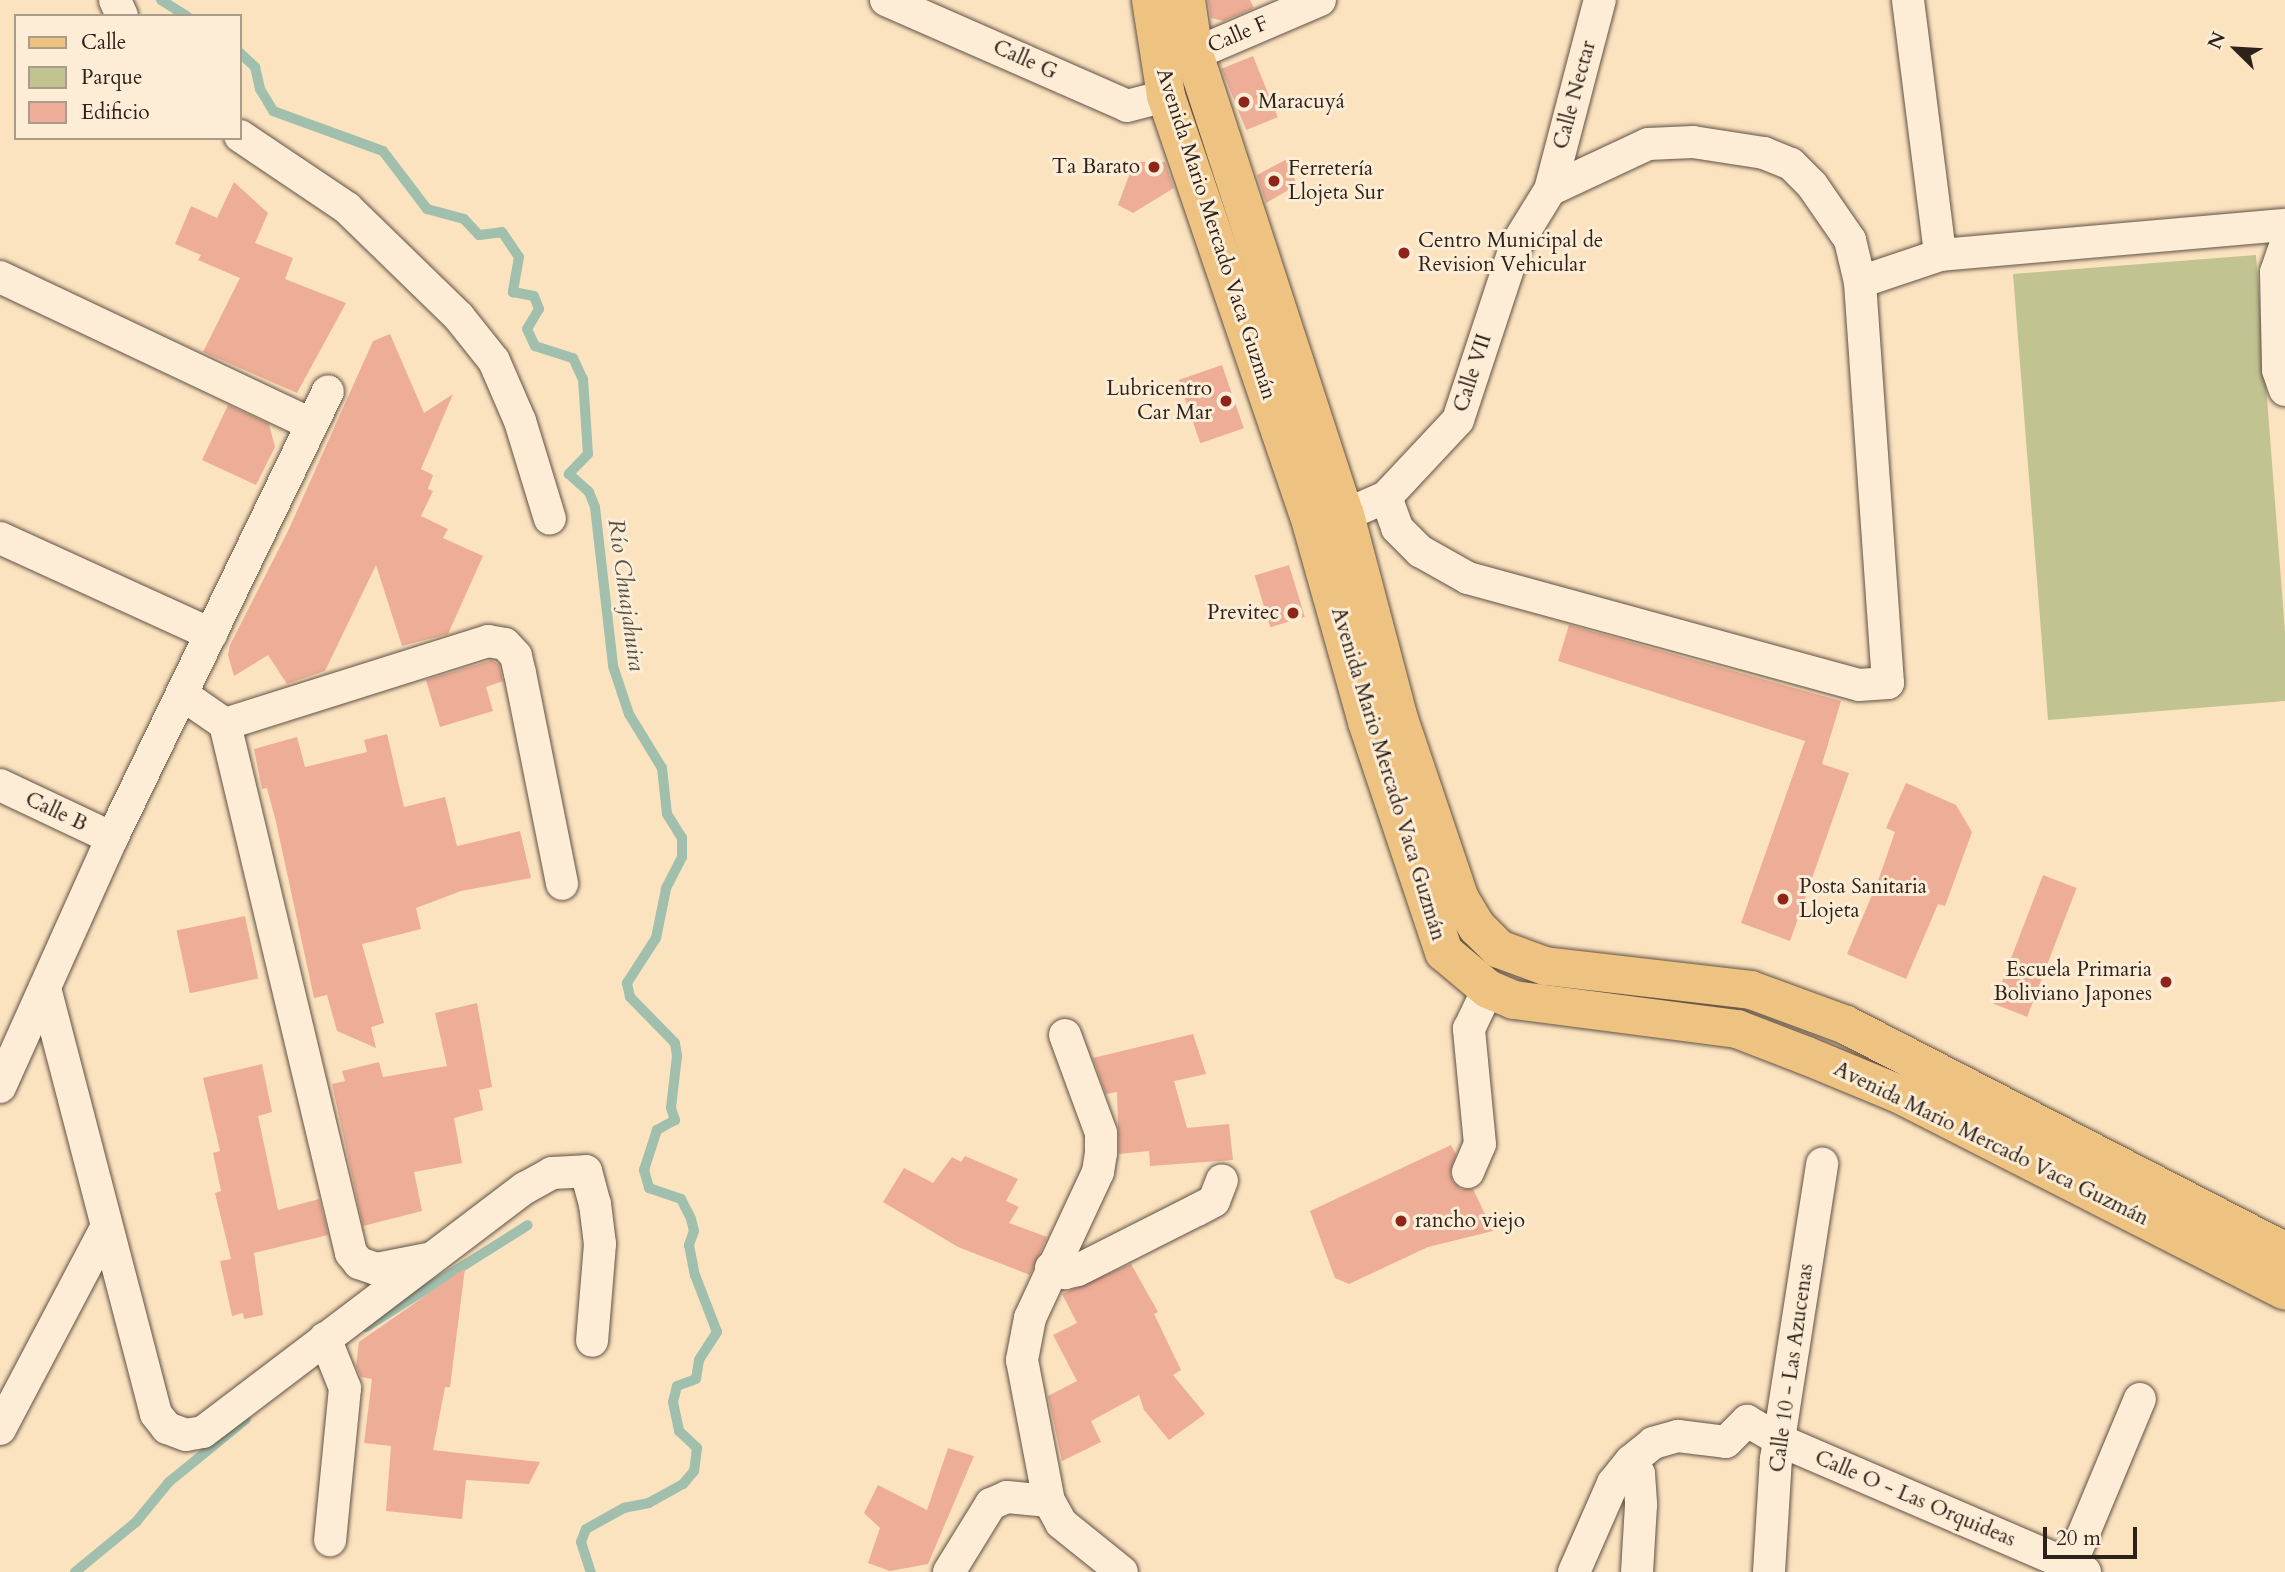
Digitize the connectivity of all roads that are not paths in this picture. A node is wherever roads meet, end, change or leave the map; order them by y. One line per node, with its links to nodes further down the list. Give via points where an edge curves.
1 (886, 0): 8 (street, Calle G, via 1127,106)
2 (1151, 0): 8 (main road, Avenida Mario Mercado Vaca Guzmán)
3 (1186, 0): 7 (main road, Avenida Mario Mercado Vaca Guzmán)
4 (1320, 0): 7 (street, Calle F)
5 (1600, 0): 10 (street, Calle Nectar)
6 (1908, 0): 13 (street)
7 (1194, 54): 8 (main road); 21 (main road, Avenida Mario Mercado Vaca Guzmán)
8 (1166, 96): 21 (main road, Avenida Mario Mercado Vaca Guzmán)
9 (242, 136): 20 (street, via 347,208 458,317 494,362 520,421)
10 (1550, 190): 15 (street, via 1648,144 1727,144 1763,153 1791,164 1812,185 1850,240); 19 (street, Calle VII, via 1516,245 1458,420)
11 (2285, 225): 13 (street)
12 (2285, 246): 16 (street, via 2276,272 2278,370)
13 (1940, 255): 15 (street)
14 (0, 277): 18 (street)
15 (1860, 282): 19 (street, via 1888,684 1859,685 1468,578 1420,551 1396,528)
16 (2285, 390)
17 (328, 391): 18 (street)
18 (311, 424): 23 (street)
19 (1386, 497): 21 (street, Calle VII)
20 (550, 519)
21 (1328, 520): 29 (main road, Avenida Mario Mercado Vaca Guzmán, via 1460,899 1477,927 1499,949 1520,959); 31 (main road, Avenida Mario Mercado Vaca Guzmán, via 1367,722 1430,918 1444,952)
22 (0, 538): 23 (street)
23 (211, 634): 24 (street)
24 (183, 695): 25 (street); 27 (street)
25 (225, 724): 28 (street, via 488,641 505,644 516,656); 42 (street, via 344,1237 359,1263 376,1269)
26 (0, 785): 27 (street, Calle B)
27 (112, 838): 30 (street)
28 (562, 884)
29 (1628, 974): 32 (main road); 34 (main road, Avenida Mario Mercado Vaca Guzmán, via 1751,990 1846,1025)
30 (45, 988): 35 (street); 40 (street)
31 (1488, 989): 32 (main road, Avenida Mario Mercado Vaca Guzmán, via 1514,1000); 38 (street, via 1469,1029 1480,1143)
32 (1625, 1014): 36 (main road, Avenida Mario Mercado Vaca Guzmán, via 1737,1029 1859,1077)
33 (1065, 1035): 43 (street, via 1101,1133 1101,1153 1098,1172)
34 (1966, 1085): 36 (main road); 41 (main road, Avenida Mario Mercado Vaca Guzmán)
35 (0, 1087)
36 (1950, 1120): 44 (main road, Avenida Mario Mercado Vaca Guzmán)
37 (1822, 1164): 49 (street, Calle 10 - Las Azucenas)
38 (1468, 1172)
39 (1222, 1180): 43 (street, via 1214,1201 1197,1210 1078,1270 1065,1273)
40 (105, 1230): 45 (street, via 156,1414 167,1428 186,1435 203,1432); 48 (street)
41 (2285, 1252)
42 (436, 1257): 45 (street); 46 (street, via 524,1188 552,1173 586,1171 600,1244)
43 (1051, 1268): 51 (street, via 1030,1318 1022,1360)
44 (2285, 1291)
45 (325, 1338): 52 (street, via 345,1388)
46 (593, 1340)
47 (2140, 1399): 53 (street)
48 (0, 1429)
49 (1781, 1441): 50 (street, Calle O - Las Orquideas, via 1747,1421 1726,1442 1678,1436 1653,1443); 53 (street, Calle O - Las Orquideas); 58 (street, Calle 10 - Las Azucenas)
50 (1631, 1461): 56 (street, via 1613,1483); 57 (street, via 1639,1474 1641,1505)
51 (1049, 1501): 54 (street, via 1007,1497 991,1504); 55 (street, via 1061,1523)
52 (330, 1540)
53 (2077, 1569)
54 (949, 1572)
55 (1122, 1572)
56 (1574, 1572)
57 (1637, 1572)
58 (1769, 1572)

